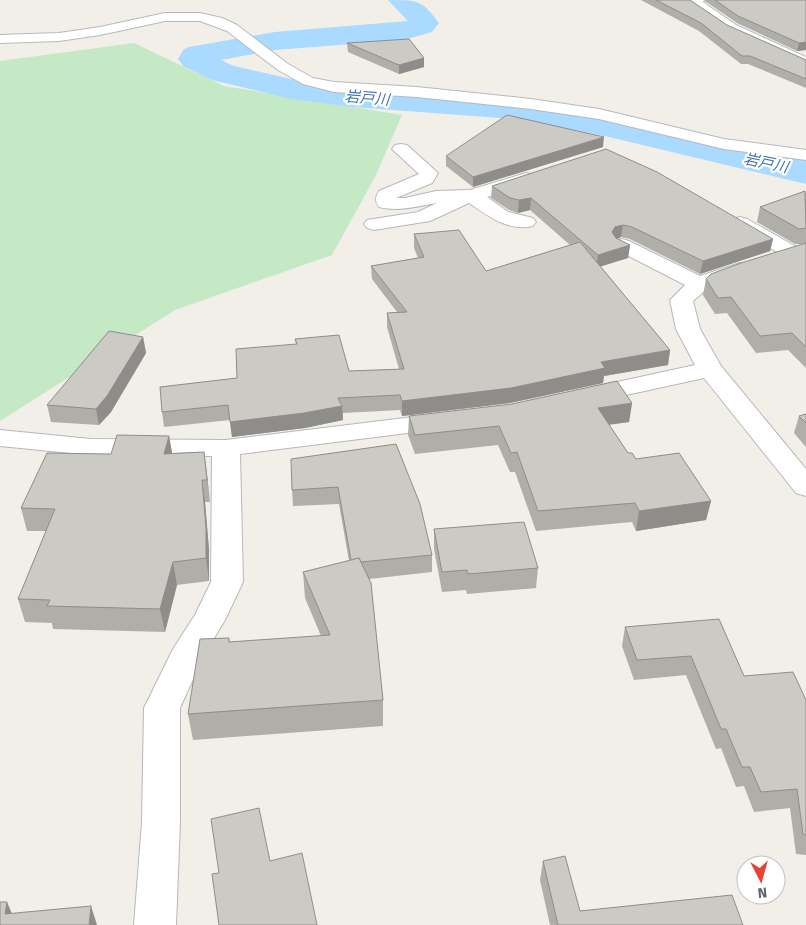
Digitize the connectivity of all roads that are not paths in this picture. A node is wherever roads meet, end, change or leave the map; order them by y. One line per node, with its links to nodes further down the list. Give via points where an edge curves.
1 (698, 0): 3 (street, via 692,1 731,28)
2 (0, 39): 5 (street, via 59,37 166,17 200,17 232,28 308,81 334,87 427,92 599,114 724,144)
3 (806, 63)
4 (400, 149): 7 (street, via 429,173 425,178 386,195 386,203 405,204)
5 (806, 155)
6 (545, 173): 7 (street)
7 (472, 196): 9 (street, via 502,217); 10 (street, via 456,200 423,217)
8 (726, 215): 12 (street)
9 (526, 222)
10 (374, 224)
11 (622, 245): 13 (street)
12 (799, 252): 13 (street)
13 (699, 284): 14 (street, via 681,300 688,329)
14 (710, 369): 15 (street); 19 (street)
15 (557, 402)
16 (470, 418): 18 (street)
17 (0, 438): 18 (street, via 91,447)
18 (226, 448): 20 (street, via 227,582 162,708 161,822)
19 (806, 487)
20 (155, 925)

